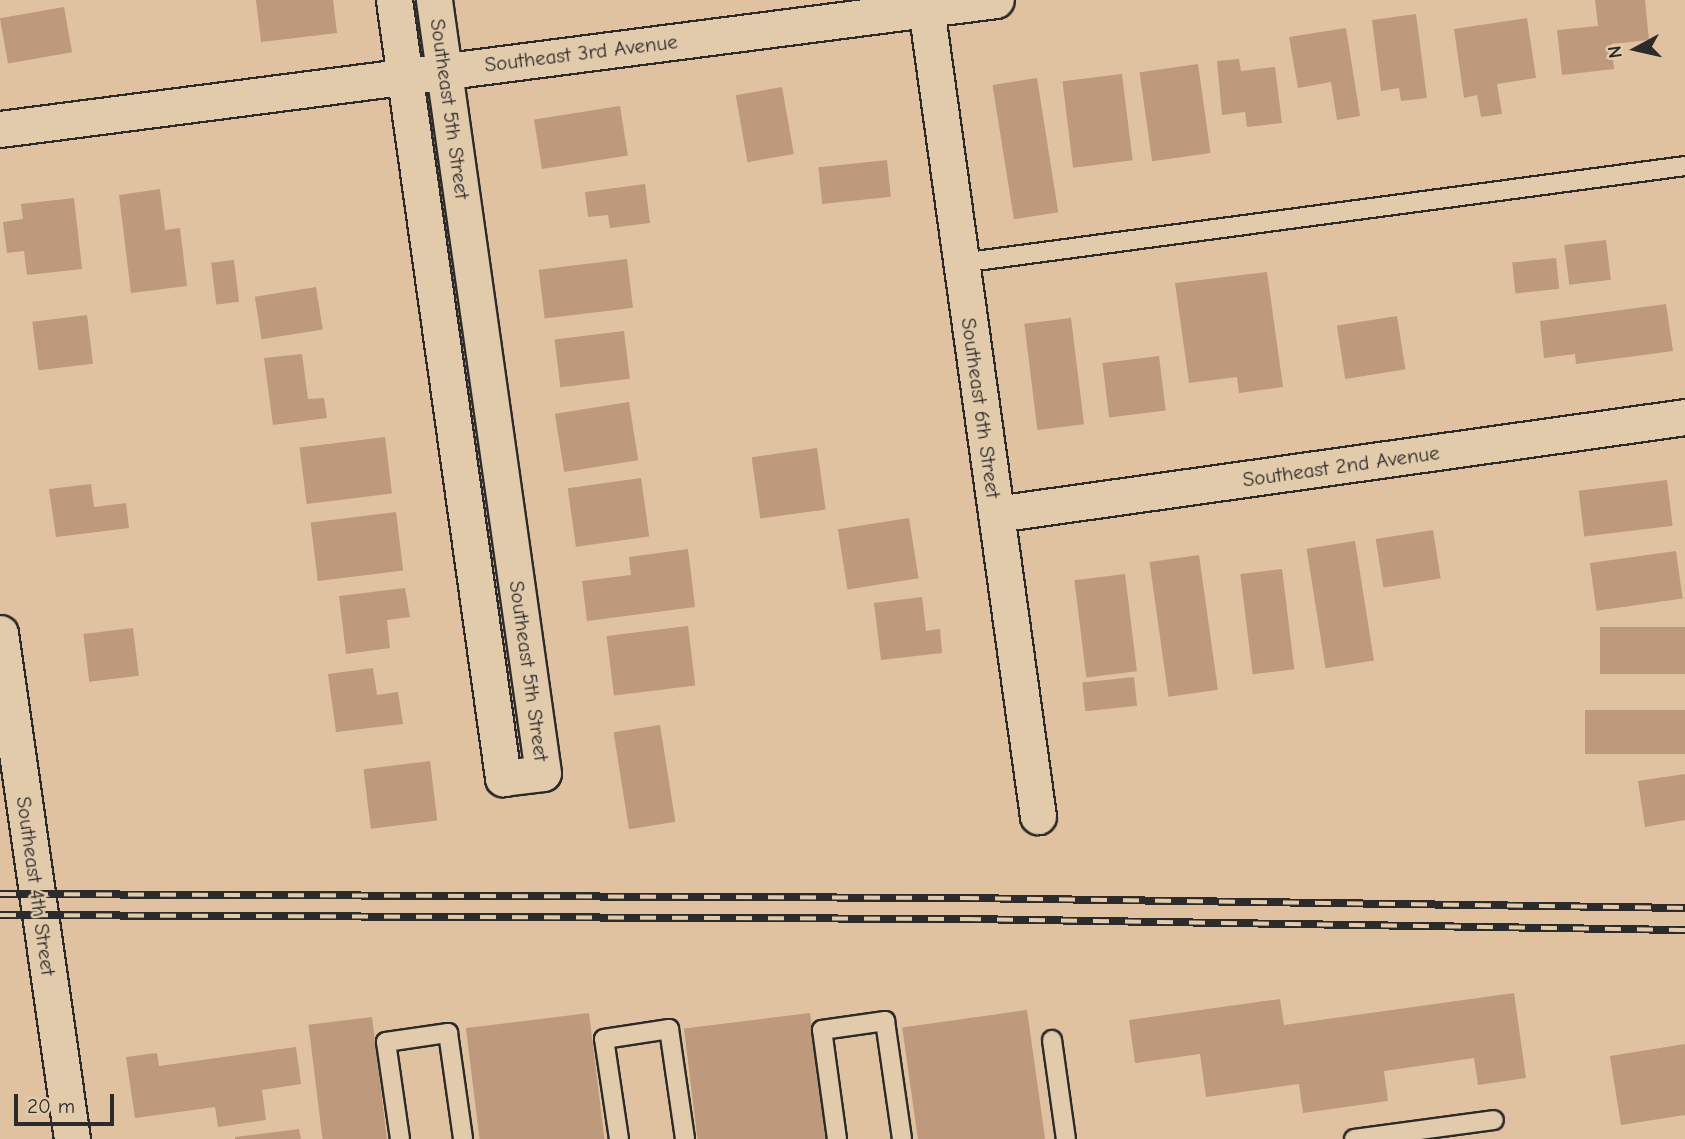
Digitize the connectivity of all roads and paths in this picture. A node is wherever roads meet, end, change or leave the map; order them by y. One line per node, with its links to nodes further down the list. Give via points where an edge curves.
1 (394, 0): 6 (street, Southeast 5th Street)
2 (434, 0): 5 (street, Southeast 5th Street)
3 (996, 0): 4 (street, Southeast 3rd Avenue)
4 (925, 5): 5 (street, Southeast 3rd Avenue); 9 (street, Southeast 6th Street)
5 (444, 71): 6 (street, Southeast 3rd Avenue); 6 (street, Southeast 5th Street, via 543,773 530,775 503,778)
6 (405, 76): 7 (street, Southeast 3rd Avenue)
7 (0, 129)
8 (1685, 166): 9 (lane)
9 (961, 263): 11 (street, Southeast 6th Street)
10 (1685, 417): 11 (street, Southeast 2nd Avenue)
11 (996, 514): 13 (street, Southeast 6th Street)
12 (0, 637): 16 (street, Southeast 4th Street)
13 (1038, 816)
14 (1052, 1040): 23 (lane)
15 (1494, 1120): 24 (lane)
16 (72, 1139)
17 (400, 1139): 18 (lane, via 386,1042 448,1033)
18 (463, 1139)
19 (619, 1139): 20 (lane, via 604,1039 669,1029)
20 (685, 1139)
21 (837, 1139): 22 (lane, via 821,1030 885,1021)
22 (902, 1139)
23 (1066, 1139)
24 (1354, 1139)

